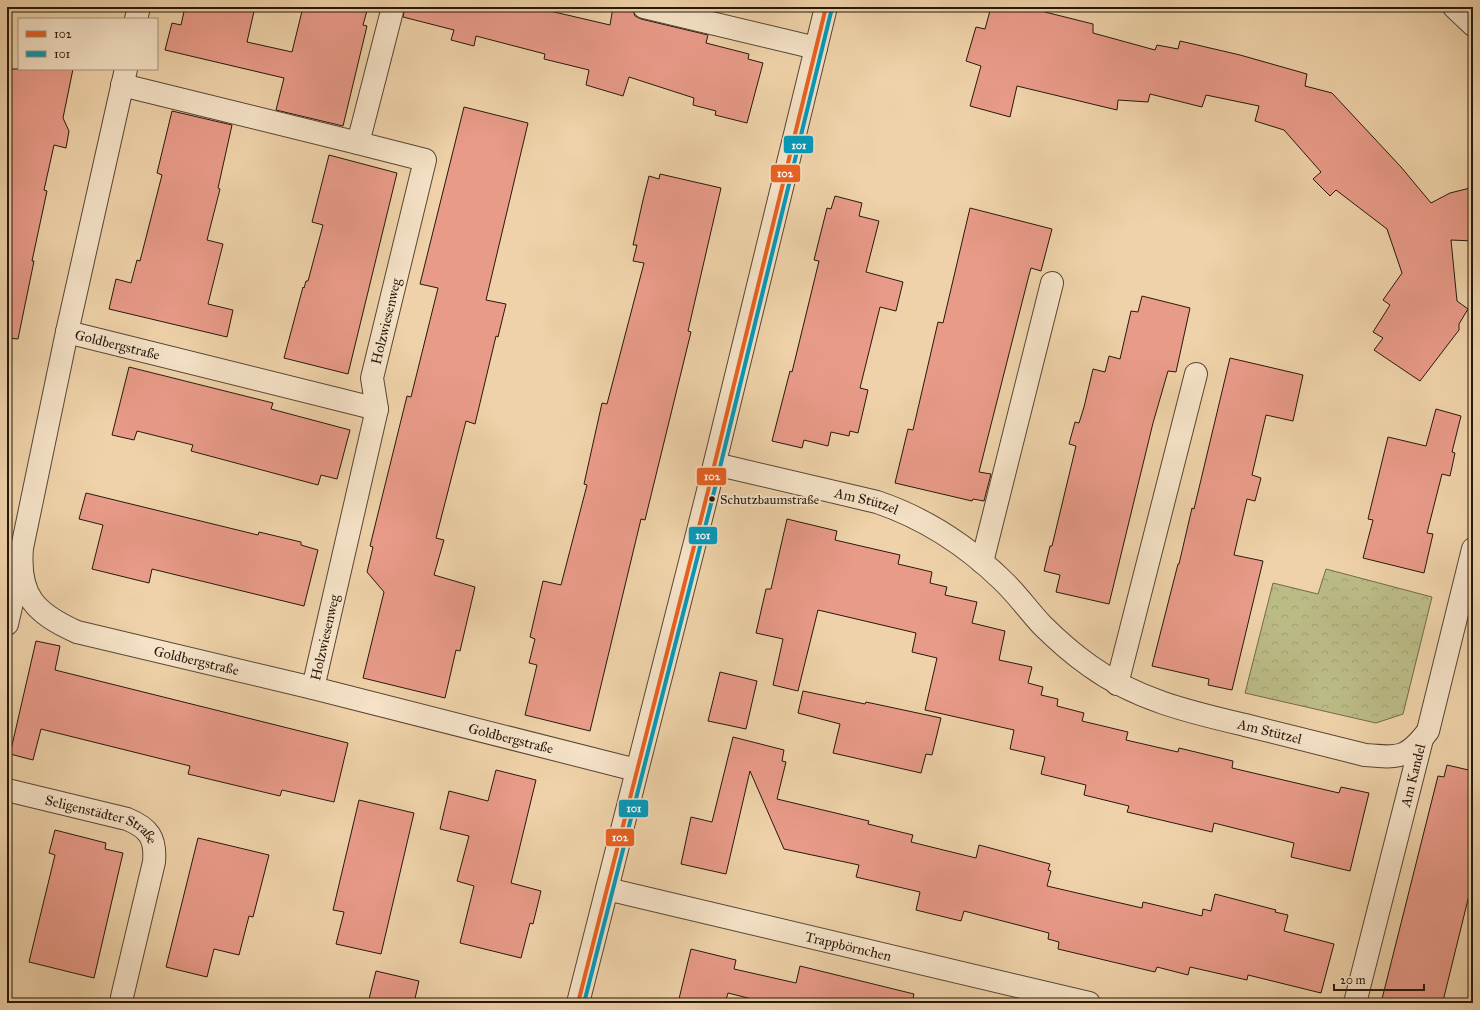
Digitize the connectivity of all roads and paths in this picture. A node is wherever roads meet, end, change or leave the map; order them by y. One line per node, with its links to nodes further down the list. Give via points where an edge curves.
1 (139, 7): 6 (street)
2 (393, 7): 10 (street)
3 (644, 7): 8 (street)
4 (826, 7): 8 (street)
5 (1454, 7): 7 (street)
6 (136, 18)
7 (1473, 25)
8 (816, 48): 15 (street)
9 (124, 77): 10 (street, Goldbergstraße); 12 (street, Goldbergstraße)
10 (358, 143): 14 (street, Holzwiesenweg, via 425,160 372,378)
11 (1052, 283): 17 (street)
12 (67, 332): 14 (street, Goldbergstraße); 18 (street, Goldbergstraße)
13 (1196, 374): 20 (street)
14 (377, 409): 21 (street, Holzwiesenweg)
15 (715, 464): 17 (street, Am Stützel, via 850,495 900,510 946,534); 23 (street)
16 (1473, 549): 22 (street, Am Kandel, via 1428,732)
17 (982, 562): 20 (street, Am Stützel, via 1003,580 1042,625 1072,653)
18 (20, 568): 19 (street); 21 (street, Goldbergstraße, via 31,599 40,611 52,621 77,632)
19 (7, 624)
20 (1117, 684): 22 (street, Am Stützel, via 1178,709 1365,755 1398,756 1416,747)
21 (313, 688): 23 (street, Goldbergstraße)
22 (1422, 740): 29 (street, Am Kandel)
23 (636, 770): 25 (street)
24 (7, 790): 26 (street, Seligenstädter Straße, via 127,819 140,824 152,838 154,862)
25 (607, 889): 27 (street); 28 (street, Trappbörnchen)
26 (122, 997)
27 (578, 1003)
28 (1089, 1003)
29 (1355, 1003)

